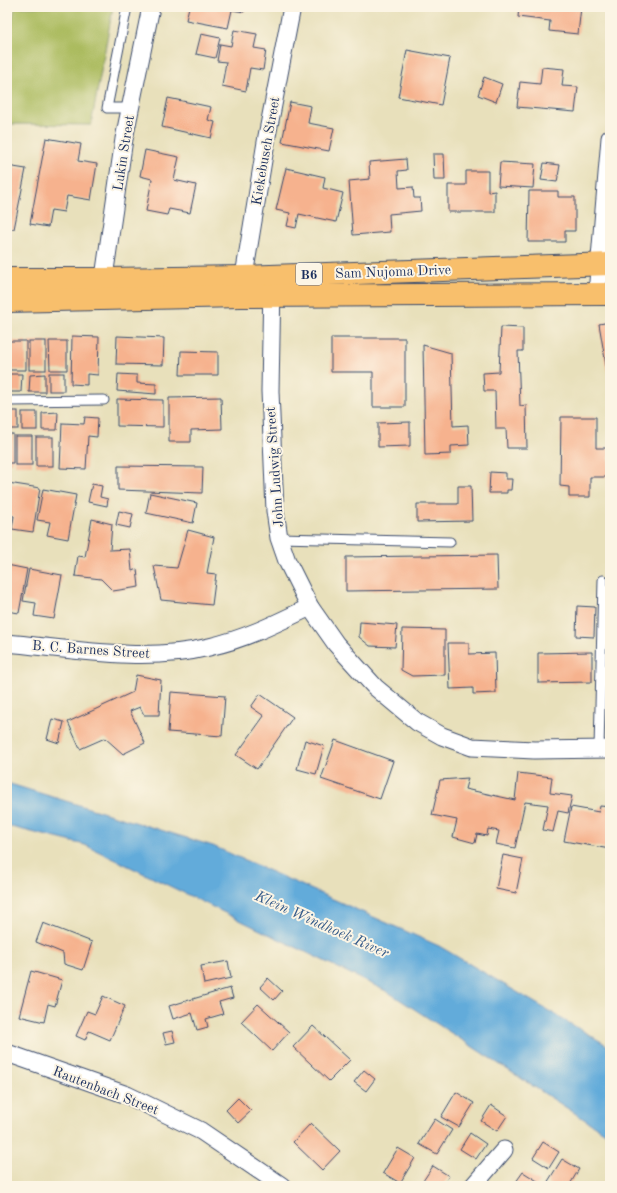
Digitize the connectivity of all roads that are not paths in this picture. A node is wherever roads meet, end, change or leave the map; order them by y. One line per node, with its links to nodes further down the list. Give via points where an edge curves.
1 (127, 7): 4 (lane, via 107,108)
2 (151, 7): 4 (street, Lukin Street)
3 (292, 7): 8 (street, Kiekebusch Street, via 267,136)
4 (130, 108): 10 (street, Lukin Street)
5 (610, 138): 6 (street)
6 (605, 264): 9 (highway, Sam Nujoma Drive / B6); 11 (street)
7 (7, 279): 10 (highway, Sam Nujoma Drive / B6)
8 (243, 286): 9 (highway, Sam Nujoma Drive / B6); 10 (highway, Sam Nujoma Drive / B6)
9 (272, 286): 11 (highway, Sam Nujoma Drive / B6); 15 (street, John Ludwig Street, via 270,391 275,511)
10 (102, 289): 12 (highway, Sam Nujoma Drive / B6)
11 (603, 294)
12 (7, 301)
13 (104, 400): 14 (lane)
14 (7, 401)
15 (279, 538): 16 (lane); 18 (street, John Ludwig Street, via 286,561)
16 (450, 542)
17 (603, 580): 20 (lane)
18 (310, 607): 19 (street, B. C. Barnes Street, via 260,631 209,647 167,654 128,654); 20 (street, John Ludwig Street, via 336,644 375,687 417,722 442,736 472,747 534,750)
19 (7, 643)
20 (604, 749)
21 (7, 1053): 23 (street, Rautenbach Street, via 127,1095 201,1131)
22 (504, 1150): 24 (street)
23 (282, 1186)
24 (473, 1186)

